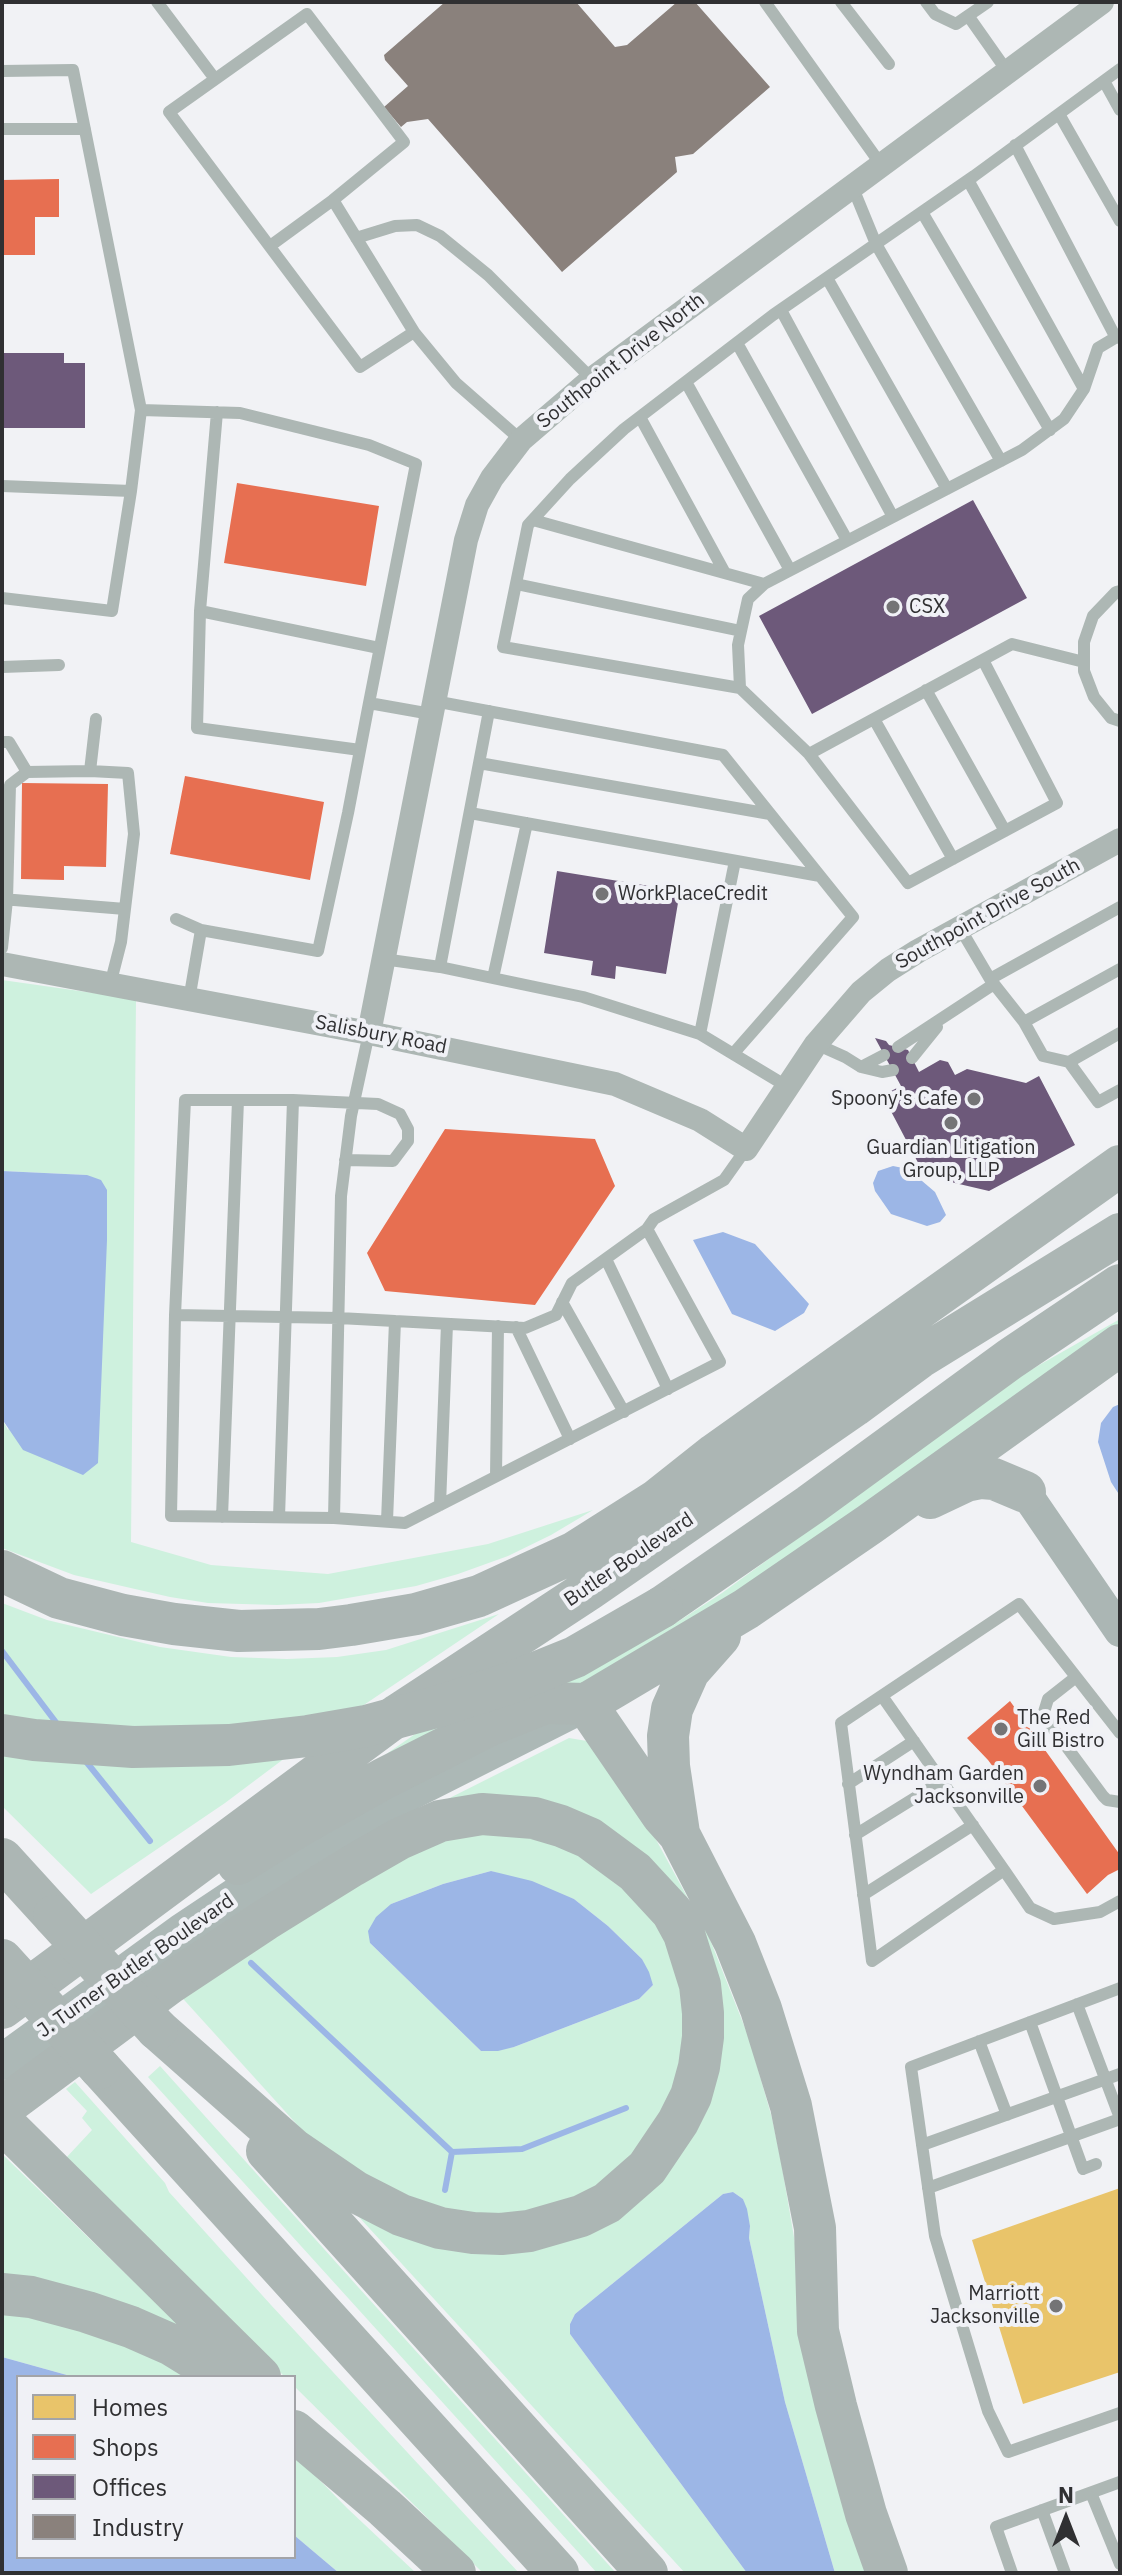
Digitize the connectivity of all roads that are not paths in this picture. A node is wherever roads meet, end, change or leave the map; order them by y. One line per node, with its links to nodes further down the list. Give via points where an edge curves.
1 (157, 2): 14 (lane)
2 (298, 2): 8 (lane)
3 (765, 2): 21 (lane)
4 (841, 2): 10 (lane)
5 (926, 2): 9 (lane, via 935,14 956,24)
6 (988, 2): 9 (lane)
7 (1102, 2): 13 (street, Southpoint Drive North)
8 (307, 14): 14 (lane); 24 (lane, via 404,142)
9 (969, 17): 13 (lane)
10 (889, 64)
11 (1120, 69): 15 (lane)
12 (2, 71): 19 (lane, via 73,70)
13 (1007, 71): 21 (street, Southpoint Drive North)
14 (215, 79): 29 (lane, via 169,112)
15 (1104, 81): 16 (lane); 17 (lane)
16 (1120, 110)
17 (1059, 114): 20 (lane); 26 (lane)
18 (2, 129): 19 (lane)
19 (85, 129): 38 (lane)
20 (1015, 145): 22 (lane); 33 (lane)
21 (882, 166): 23 (street, Southpoint Drive North)
22 (968, 180): 25 (lane); 37 (lane)
23 (853, 188): 28 (lane); 35 (street, Southpoint Drive North)
24 (333, 200): 27 (lane); 29 (lane)
25 (922, 212): 28 (lane); 41 (lane)
26 (1120, 221)
27 (356, 238): 32 (lane); 35 (lane, via 417,225 440,236 488,275)
28 (876, 244): 30 (lane); 43 (lane)
29 (270, 246): 32 (lane, via 360,367)
30 (827, 278): 31 (lane); 45 (lane)
31 (781, 310): 34 (lane); 47 (lane)
32 (414, 332): 42 (lane, via 456,383)
33 (1118, 337): 37 (lane, via 1098,348)
34 (737, 343): 36 (lane); 49 (lane)
35 (592, 379): 42 (street, Southpoint Drive North)
36 (686, 382): 40 (lane); 50 (lane)
37 (1084, 389): 41 (lane)
38 (141, 410): 39 (lane); 46 (lane)
39 (217, 412): 56 (lane); 58 (lane, via 369,445 416,464)
40 (640, 417): 48 (lane); 51 (lane)
41 (1050, 430): 43 (lane)
42 (521, 440): 66 (street, Southpoint Drive North, via 477,505)
43 (1001, 461): 45 (lane)
44 (2, 486): 46 (lane)
45 (947, 489): 47 (lane)
46 (131, 491): 55 (lane, via 112,611)
47 (893, 517): 49 (lane)
48 (533, 520): 51 (lane); 52 (lane)
49 (847, 540): 50 (lane)
50 (790, 570): 53 (lane)
51 (725, 573): 53 (lane)
52 (516, 584): 57 (lane); 63 (lane, via 503,647)
53 (764, 584): 57 (lane, via 748,599)
54 (1120, 591): 60 (lane, via 1093,616)
55 (2, 598)
56 (200, 611): 58 (lane); 72 (lane, via 197,728)
57 (741, 631): 63 (lane)
58 (379, 648): 65 (lane)
59 (983, 660): 60 (lane, via 1012,644); 64 (lane); 80 (lane, via 1057,803)
60 (1084, 662): 70 (lane, via 1094,697)
61 (59, 665): 62 (lane)
62 (2, 667)
63 (740, 688): 73 (lane)
64 (926, 690): 69 (lane); 80 (lane)
65 (369, 703): 66 (lane); 72 (lane)
66 (433, 707): 67 (lane); 92 (street, Southpoint Drive North)
67 (489, 711): 74 (lane); 78 (lane, via 723,755)
68 (96, 719): 75 (lane)
69 (874, 719): 73 (lane); 82 (lane)
70 (1120, 721)
71 (2, 742): 76 (lane, via 9,742)
72 (360, 750): 90 (lane, via 318,951)
73 (809, 754): 82 (lane, via 908,883)
74 (479, 763): 77 (lane); 78 (lane)
75 (90, 771): 76 (lane); 87 (lane, via 128,773 134,834)
76 (27, 772): 85 (lane, via 10,785)
77 (470, 813): 79 (lane); 94 (lane)
78 (770, 814): 84 (lane)
79 (527, 823): 83 (lane); 96 (lane)
80 (1005, 831): 82 (lane)
81 (1120, 840): 89 (street, Southpoint Drive South)
82 (953, 859)
83 (735, 861): 84 (lane); 103 (lane)
84 (820, 876): 105 (lane, via 853,917)
85 (5, 899): 87 (lane); 91 (lane)
86 (1120, 907): 97 (lane)
87 (125, 909): 98 (lane)
88 (176, 919): 90 (lane)
89 (960, 928): 97 (lane); 104 (street, Southpoint Drive South, via 879,977)
90 (201, 930): 99 (lane)
91 (2, 948)
92 (383, 959): 94 (lane); 101 (street, Southpoint Drive North)
93 (2, 964): 98 (street, Salisbury Road)
94 (440, 967): 96 (lane)
95 (1120, 969): 100 (lane)
96 (493, 978): 103 (lane, via 583,997)
97 (992, 982): 100 (lane); 104 (lane, via 894,1054 861,1067)
98 (110, 985): 99 (street, Salisbury Road)
99 (189, 1000): 101 (street, Salisbury Road)
100 (1024, 1022): 106 (lane, via 1043,1056)
101 (369, 1033): 111 (lane); 112 (street, Salisbury Road, via 615,1084 700,1120)
102 (1120, 1033): 106 (lane)
103 (700, 1034): 105 (lane)
104 (816, 1044): 107 (street, Southpoint Drive South)
105 (733, 1054): 107 (lane)
106 (1069, 1062): 108 (lane, via 1098,1102)
107 (788, 1087): 112 (street, Southpoint Drive South)
108 (1120, 1090)
109 (238, 1100): 110 (lane); 120 (lane, via 185,1100); 121 (lane)
110 (293, 1100): 111 (lane); 122 (lane)
111 (353, 1104): 113 (lane); 113 (lane, via 378,1104 400,1114 408,1141 393,1161)
112 (746, 1149): 115 (lane, via 724,1180 654,1219)
113 (345, 1160): 123 (lane)
114 (1120, 1166): 136 (highway)
115 (647, 1229): 117 (lane); 129 (lane, via 720,1362)
116 (1120, 1234): 131 (highway, Butler Boulevard, via 919,1358)
117 (606, 1259): 119 (lane, via 572,1283); 129 (lane)
118 (1120, 1285): 150 (highway, bridge, via 662,1607 575,1657 508,1684 366,1726 229,1745 133,1747)
119 (562, 1302): 127 (lane, via 556,1315); 132 (lane)
120 (175, 1315): 121 (lane); 138 (lane, via 171,1516)
121 (230, 1316): 122 (lane); 138 (lane)
122 (286, 1317): 123 (lane); 139 (lane)
123 (339, 1318): 124 (lane); 140 (lane)
124 (395, 1321): 125 (lane); 141 (lane)
125 (447, 1324): 126 (lane); 137 (lane)
126 (498, 1326): 127 (lane); 134 (lane)
127 (516, 1327): 133 (lane)
128 (1120, 1345): 130 (highway)
129 (668, 1389): 132 (lane)
130 (1038, 1402): 135 (highway, via 1016,1451); 142 (highway)
131 (854, 1406): 136 (highway); 161 (highway, Butler Boulevard, via 399,1714)
132 (624, 1412): 133 (lane)
133 (570, 1439): 134 (lane)
134 (496, 1476): 137 (lane)
135 (1025, 1492): 142 (highway, via 994,1479 966,1481); 145 (street)
136 (657, 1500): 143 (highway, via 575,1552 479,1596 416,1614 319,1629 239,1631 123,1615 59,1598)
137 (440, 1505): 141 (lane, via 405,1523)
138 (222, 1517): 139 (lane)
139 (279, 1517): 140 (lane)
140 (334, 1518): 141 (lane)
141 (387, 1521)
142 (870, 1524): 144 (highway)
143 (2, 1571)
144 (746, 1609): 148 (highway); 156 (highway, via 689,1671 672,1709 669,1766)
145 (1120, 1631)
146 (1076, 1677): 147 (lane, via 1019,1604); 149 (lane); 154 (lane, via 1048,1699 1044,1712 1103,1796)
147 (882, 1696): 151 (lane); 153 (lane, via 841,1723)
148 (586, 1704): 156 (highway); 161 (highway, via 545,1703 519,1712 383,1779 241,1863); 170 (main road, J. Turner Butler Boulevard, via 381,1807 271,1872)
149 (1120, 1733)
150 (2, 1735)
151 (914, 1741): 152 (lane); 153 (lane)
152 (942, 1781): 155 (lane); 157 (lane)
153 (848, 1784): 157 (lane)
154 (1120, 1802)
155 (973, 1825): 159 (lane); 160 (lane)
156 (679, 1834): 196 (highway, via 735,1943 780,2064 815,2228 818,2331 858,2487)
157 (855, 1835): 160 (lane)
158 (2, 1859): 168 (highway, bridge)
159 (1004, 1870): 160 (lane, via 872,1961); 162 (lane, via 1030,1908 1054,1919 1100,1912)
160 (863, 1895)
161 (149, 1901): 166 (highway)
162 (1120, 1901)
163 (2, 1960): 194 (highway, bridge)
164 (1120, 1988): 165 (lane)
165 (1077, 2004): 167 (lane); 172 (lane)
166 (2, 2008)
167 (1030, 2022): 169 (lane); 173 (lane)
168 (157, 2029): 174 (highway, via 293,2149 356,2192 440,2228 501,2234 581,2216 607,2203 647,2168 691,2096 703,2013 684,1934 672,1912 635,1872 589,1838 561,1826 482,1814 440,1821 352,1866 170,1983); 195 (highway)
169 (979, 2041): 175 (lane); 179 (lane, via 911,2067)
170 (2, 2062)
171 (1120, 2074): 172 (lane)
172 (1106, 2079): 173 (lane); 176 (lane)
173 (1056, 2097): 175 (lane); 178 (lane)
174 (2, 2108)
175 (1007, 2115): 179 (lane)
176 (1120, 2118): 178 (lane)
177 (2, 2122): 184 (highway)
178 (1071, 2137): 180 (lane, via 1083,2169); 181 (lane)
179 (922, 2145): 181 (lane)
180 (1096, 2164)
181 (928, 2188): 185 (lane, via 935,2236 961,2324 988,2411 1008,2452)
182 (2, 2294): 183 (highway, via 31,2297 131,2327)
183 (221, 2375)
184 (258, 2375)
185 (1120, 2413)
186 (296, 2415): 190 (highway)
187 (296, 2433): 190 (highway)
188 (1120, 2482): 189 (lane)
189 (1091, 2493): 191 (lane); 192 (lane)
190 (385, 2508): 193 (highway)
191 (1042, 2510): 197 (lane, via 996,2527); 198 (lane)
192 (1120, 2564)
193 (455, 2573)
194 (558, 2573)
195 (647, 2573)
196 (887, 2573)
197 (1012, 2573)
198 (1065, 2573)

